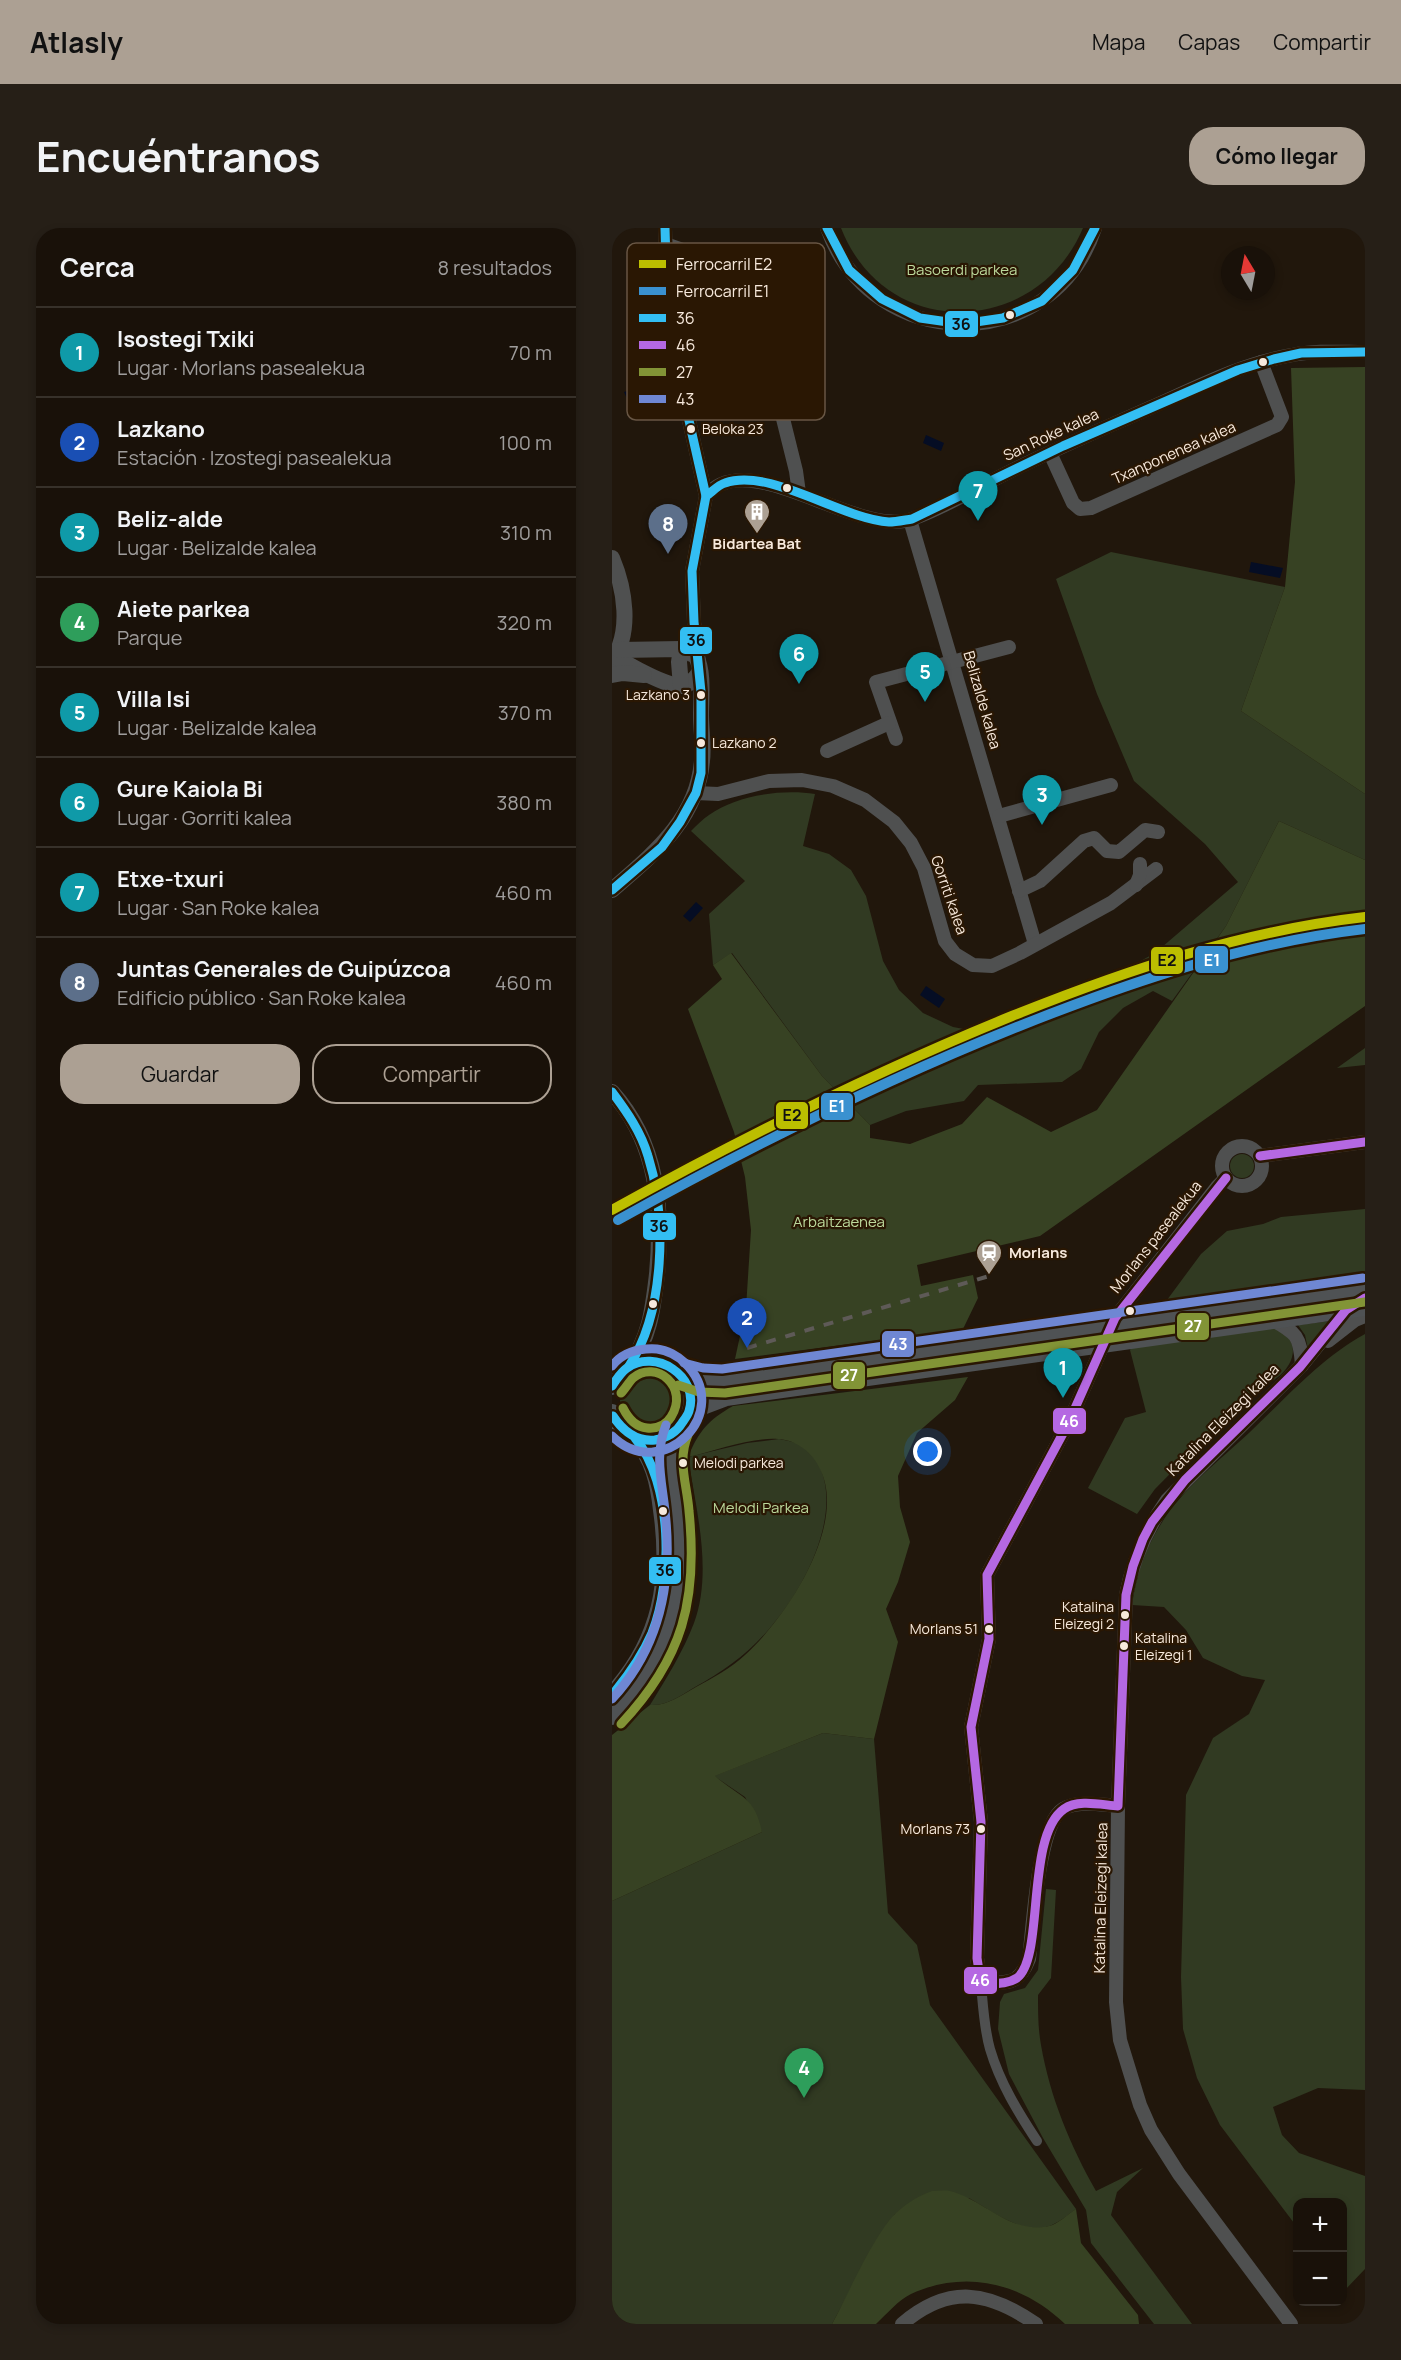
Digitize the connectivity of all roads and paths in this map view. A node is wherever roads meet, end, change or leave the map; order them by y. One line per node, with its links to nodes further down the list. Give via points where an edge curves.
1 (665, 228): 4 (street)
2 (827, 228): 3 (street, via 844,264 888,304 912,316 944,323 978,324 1027,311 1047,297 1082,262)
3 (1095, 228)
4 (666, 243)
5 (1365, 352): 6 (street, San Roke kalea, via 1312,352)
6 (1261, 362): 9 (street, San Roke kalea); 9 (street, Txanponenea kalea, via 1280,408 1282,417 1277,425 1091,508 1080,509 1072,503)
7 (689, 420): 11 (street)
8 (783, 420): 10 (street)
9 (1050, 453): 12 (street, San Roke kalea)
10 (799, 493): 11 (street, San Roke kalea, via 745,481 722,483); 12 (street, San Roke kalea, via 882,521)
11 (706, 496): 14 (street, via 692,571)
12 (910, 520): 20 (street, Belizalde kalea)
13 (612, 558): 15 (street, via 619,574)
14 (694, 622): 17 (street); 21 (street)
15 (624, 628): 18 (street); 19 (street)
16 (1009, 647): 20 (street)
17 (681, 648): 18 (street); 21 (street, via 696,656); 24 (street)
18 (649, 650): 19 (street)
19 (615, 656): 23 (street)
20 (953, 662): 26 (street, via 876,682); 31 (street, Belizalde kalea)
21 (699, 667): 24 (street, via 690,683); 25 (street)
22 (612, 675): 23 (street)
23 (650, 675): 24 (street)
24 (681, 686): 25 (street)
25 (701, 719): 30 (street, via 703,760)
26 (889, 723): 27 (street); 28 (street)
27 (896, 739)
28 (827, 750)
29 (1111, 785): 31 (street)
30 (696, 793): 36 (street, via 662,847); 38 (street, Gorriti kalea, via 718,794 769,781 802,780 833,786 866,800 894,822 911,843 924,868 945,941 955,954 973,965 992,966)
31 (999, 816): 37 (street, Belizalde kalea)
32 (1158, 832): 37 (street, via 1145,830 1119,852 1107,851 1094,838 1083,841 1040,881)
33 (1140, 864): 35 (street)
34 (1156, 869): 35 (street, Gorriti kalea)
35 (1136, 885): 38 (street, Gorriti kalea)
36 (612, 890)
37 (1020, 891): 38 (street, Belizalde kalea)
38 (1035, 944)
39 (612, 1092): 49 (street, via 637,1127 657,1186 659,1254)
40 (1365, 1142): 41 (street)
41 (1260, 1156): 42 (street, via 1260,1175 1250,1185 1237,1185); 42 (street, via 1248,1147 1228,1151 1222,1163)
42 (1226, 1178): 62 (street, Morlans pasealekua, via 1121,1309 1068,1424 987,1575 989,1639 971,1727 981,1822 977,1958)
43 (1365, 1290): 47 (main road)
44 (1365, 1298): 46 (street, Katalina Eleizegi kalea)
45 (1365, 1307): 46 (main road)
46 (1346, 1309): 47 (main road); 52 (street, Katalina Eleizegi kalea)
47 (1269, 1311): 51 (main road); 52 (street, via 1300,1342)
48 (1365, 1316): 52 (street, via 1334,1336)
49 (651, 1320): 50 (street); 54 (street, via 643,1344)
50 (664, 1362): 53 (main road); 54 (main road, via 646,1360)
51 (908, 1364): 53 (main road, via 723,1381); 55 (main road, via 726,1397)
52 (1302, 1365): 61 (street, Katalina Eleizegi kalea, via 1167,1500 1140,1547 1126,1595)
53 (681, 1374): 55 (main road, via 689,1391)
54 (617, 1377)
55 (689, 1411): 57 (main road)
56 (612, 1415): 58 (main road)
57 (676, 1430): 58 (main road, via 661,1439); 60 (main road, via 670,1454 682,1562 678,1600 667,1637 651,1670)
58 (635, 1438): 59 (main road, via 655,1469 665,1532 666,1580 659,1615 645,1648)
59 (612, 1695)
60 (612, 1716)
61 (1118, 1806): 62 (street, via 1071,1805 1052,1820 1044,1841 1029,1959 1023,1975 1014,1981); 66 (street, Katalina Eleizegi kalea, via 1116,2002 1120,2040 1130,2075 1151,2130 1179,2174)
62 (981, 1984): 63 (street, via 989,2048 1016,2109)
63 (1037, 2141)
64 (902, 2324): 65 (street, via 926,2306 957,2296 997,2301)
65 (1036, 2324)
66 (1291, 2324)

